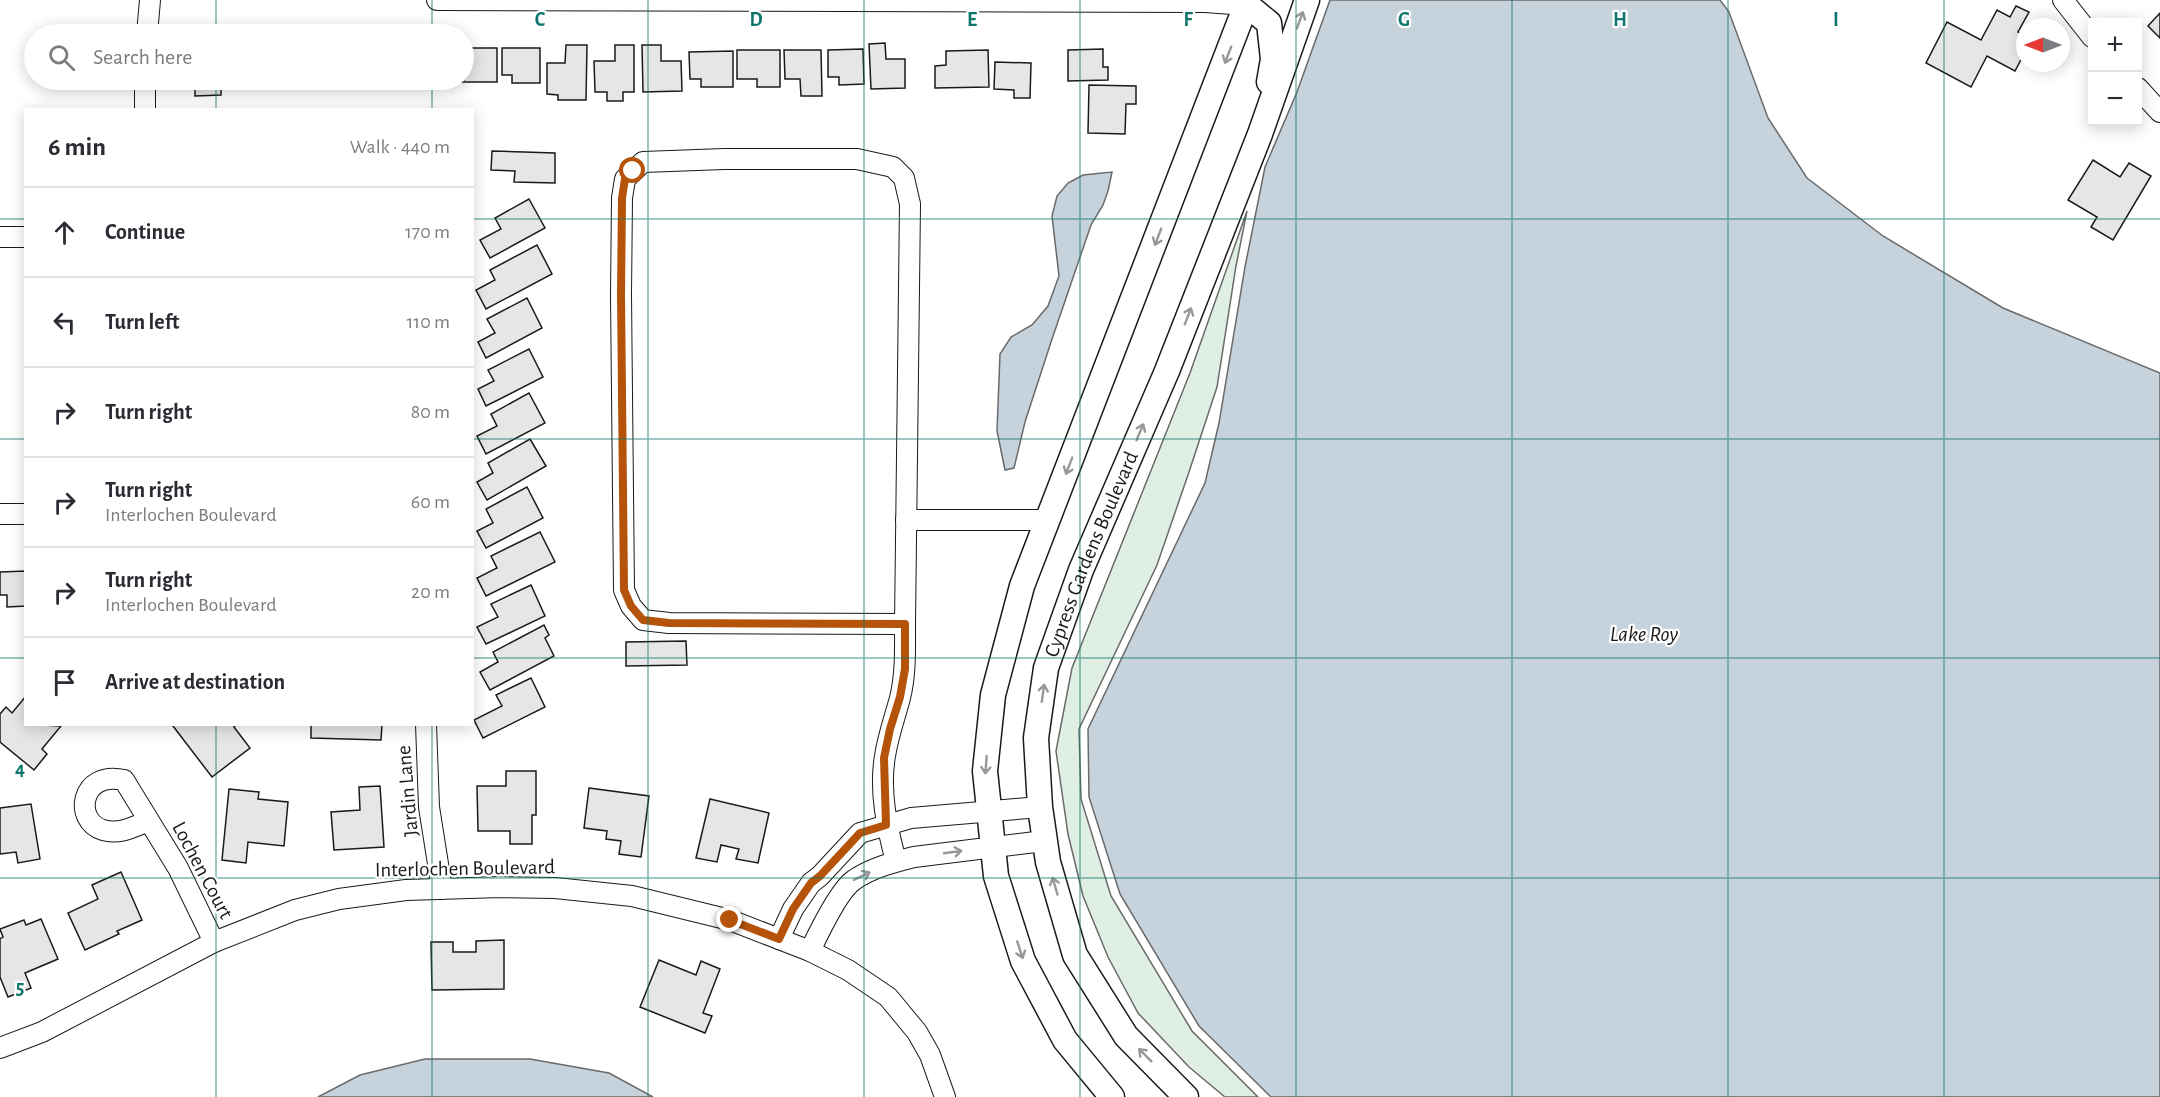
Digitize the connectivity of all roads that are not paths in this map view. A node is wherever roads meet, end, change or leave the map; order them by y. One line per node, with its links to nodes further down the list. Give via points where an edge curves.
1 (150, 0): 7 (street)
2 (437, 0): 3 (street)
3 (1041, 0): 6 (street)
4 (1307, 0): 13 (main road, Cypress Gardens Boulevard, one-way to 4)
5 (2063, 0): 8 (street)
6 (1248, 3): 13 (main road, via 1269,23 1273,59); 19 (main road, one-way to 19)
7 (148, 24)
8 (2088, 32)
9 (145, 90): 11 (street)
10 (2142, 92): 12 (street)
11 (145, 108)
12 (2160, 112)
13 (1260, 134): 22 (main road, Cypress Gardens Boulevard, one-way to 13, via 1036,738 1046,669 1081,570 1167,371)
14 (0, 237): 15 (street)
15 (24, 237)
16 (0, 514): 17 (street)
17 (24, 514)
18 (906, 520): 19 (street); 20 (street); 20 (street, via 910,204 904,178 893,167 857,159 642,162 625,179 622,198 624,590 631,606 643,620 669,623)
19 (1047, 520): 23 (main road, one-way to 23, via 1022,586 993,695 985,771)
20 (905, 624): 25 (street, via 905,669 884,758)
21 (426, 726): 29 (street, Jardin Lane, via 429,807)
22 (1040, 807): 23 (street); 26 (main road, Cypress Gardens Boulevard)
23 (989, 811): 25 (street, via 911,818); 27 (main road)
24 (148, 821): 31 (street, Lochen Court, via 178,868)
25 (886, 825): 28 (street); 30 (street, via 860,833 811,883)
26 (1044, 841): 27 (street); 36 (main road, Cypress Gardens Boulevard, one-way to 26, via 1126,1036 1075,955)
27 (993, 846): 28 (street, one-way to 27); 35 (main road, one-way to 35, via 996,876 1023,961 1065,1040)
28 (896, 861): 32 (street, one-way to 28, via 852,881)
29 (442, 889): 30 (street, Interlochen Boulevard, via 555,888 632,896 730,920); 31 (street, Interlochen Boulevard, via 366,894 314,904)
30 (779, 939): 32 (street, Interlochen Boulevard)
31 (214, 942): 33 (street, Interlochen Boulevard, via 42,1032)
32 (810, 951): 34 (street, Interlochen Boulevard, via 888,997 930,1055)
33 (0, 1048)
34 (945, 1097)
35 (1112, 1097)
36 (1186, 1097)

